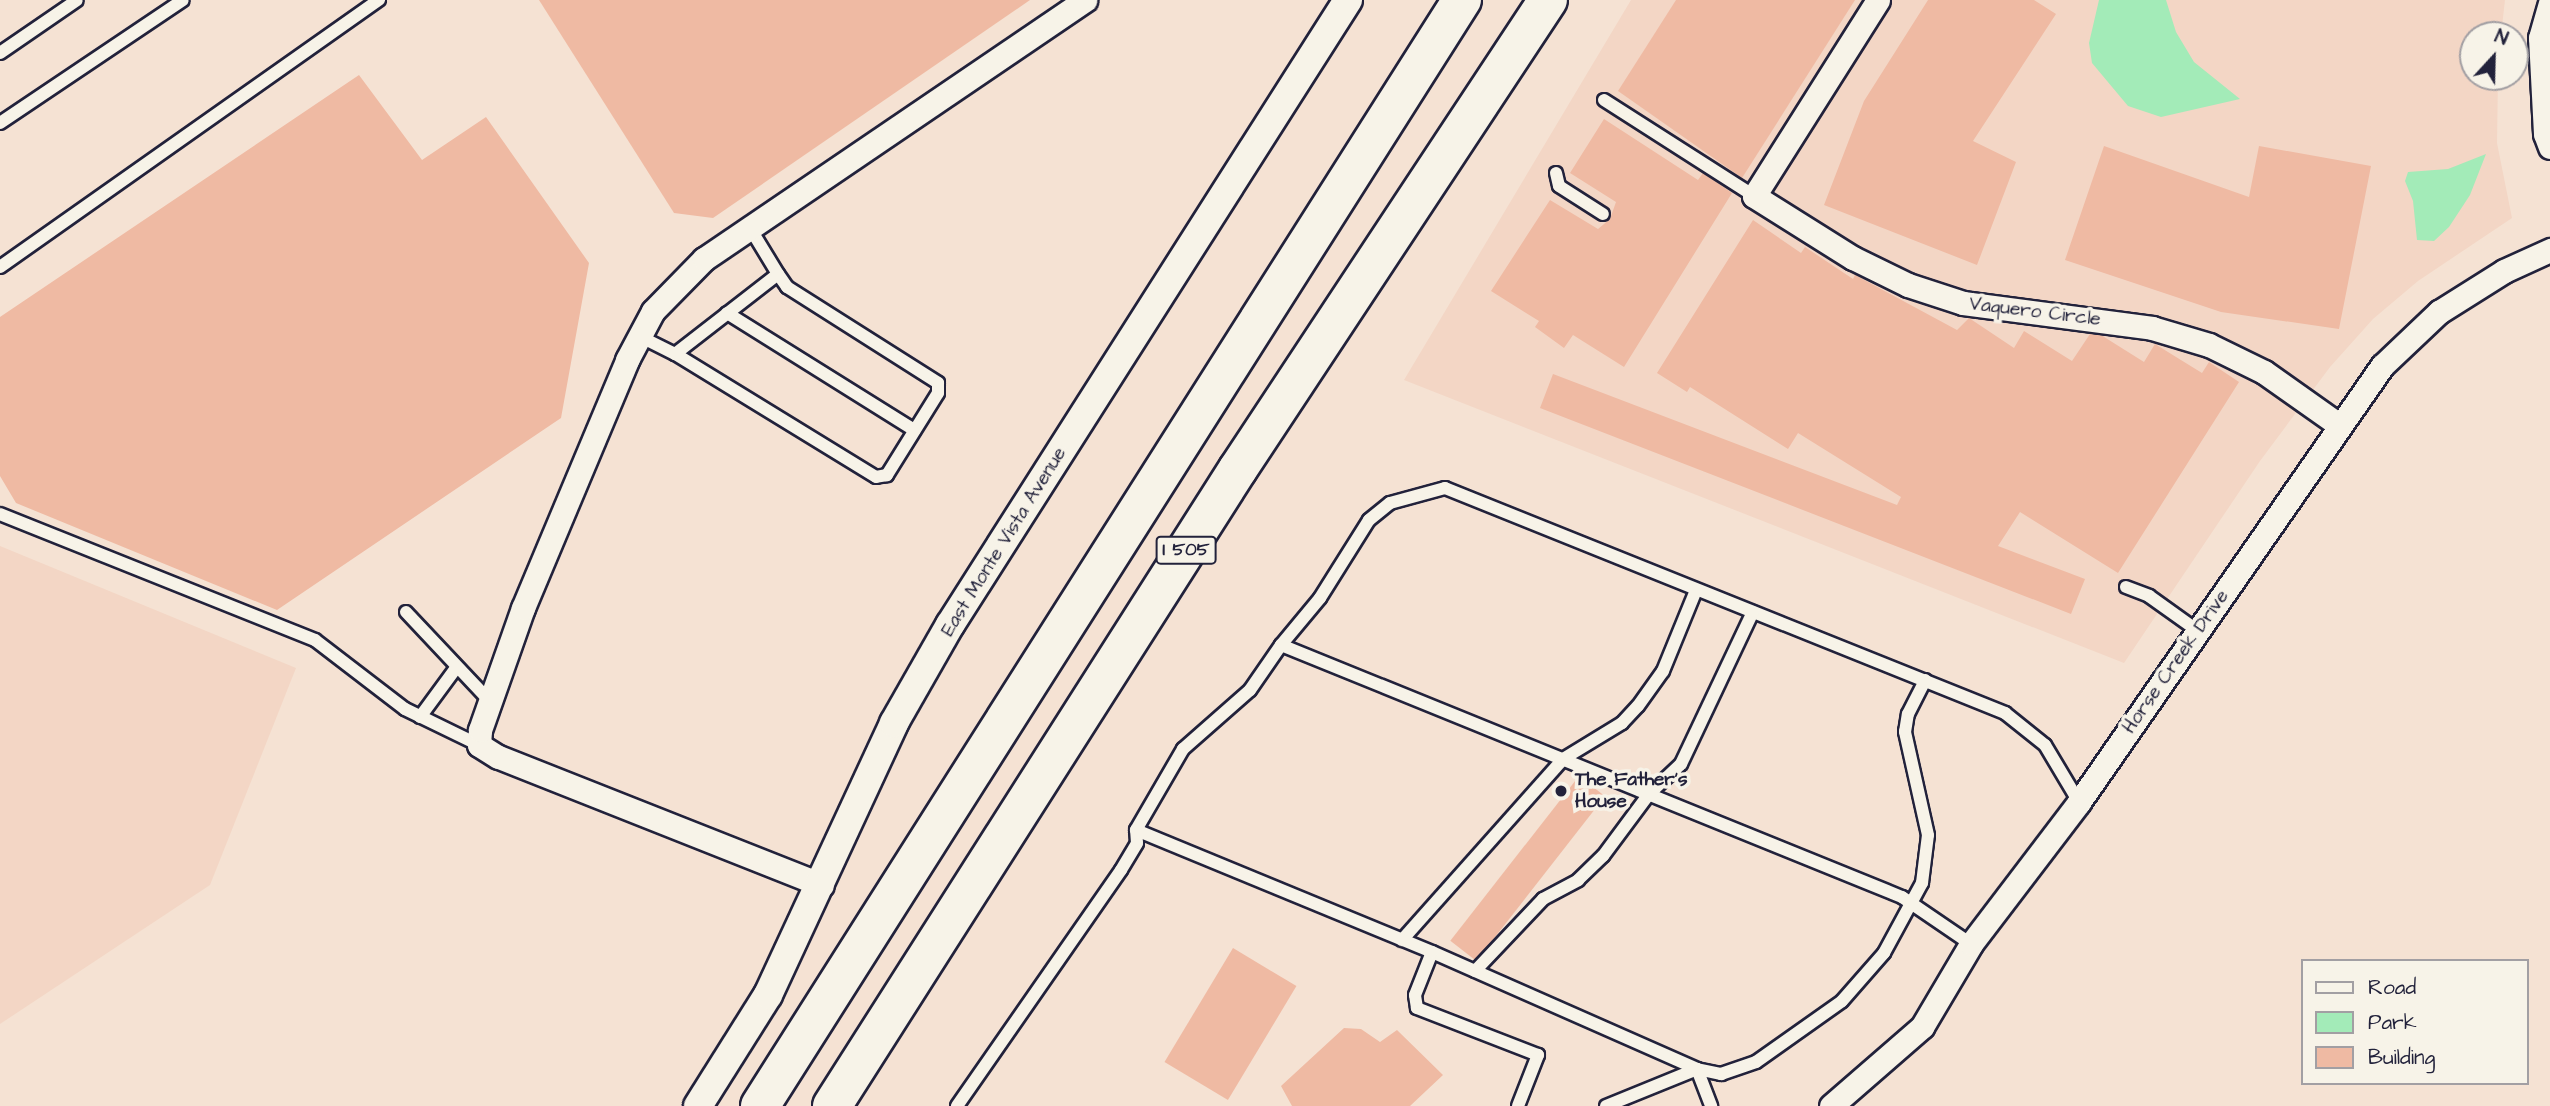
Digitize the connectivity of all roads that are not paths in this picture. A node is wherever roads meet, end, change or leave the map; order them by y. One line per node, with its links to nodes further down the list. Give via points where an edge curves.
1 (77, 0): 10 (lane)
2 (183, 0): 12 (lane)
3 (379, 0): 19 (lane)
4 (1084, 0): 17 (street)
5 (1348, 0): 42 (street, East Monte Vista Avenue, via 950,625 894,723)
6 (1462, 0): 50 (highway, I 505)
7 (1548, 0): 51 (highway, I 505, via 1238,469)
8 (1878, 0): 15 (street)
9 (2550, 3): 13 (street, via 2540,38 2545,134)
10 (0, 53)
11 (1604, 100): 15 (lane)
12 (0, 123)
13 (2550, 147)
14 (1556, 173): 16 (lane, via 1559,186)
15 (1754, 196): 24 (street, Vaquero Circle, via 1853,258 1908,285 1963,303 2152,328 2200,341 2264,372)
16 (1603, 214)
17 (750, 228): 20 (lane); 22 (street, via 704,259 653,311)
18 (2550, 250): 24 (street, Horse Creek Drive, via 2504,271 2439,312 2382,366)
19 (0, 267)
20 (778, 274): 21 (lane); 25 (lane, via 787,287 938,383 937,393)
21 (727, 313): 23 (lane); 25 (lane)
22 (639, 336): 23 (lane); 35 (street, via 528,596)
23 (675, 354): 25 (lane, via 876,477 887,475)
24 (2339, 425): 31 (street, Horse Creek Drive)
25 (914, 430)
26 (0, 514): 36 (lane, via 315,640)
27 (2126, 587): 31 (lane, via 2149,596)
28 (1696, 590): 30 (lane); 32 (lane, via 1445,488 1390,503 1369,520 1320,598); 38 (lane, via 1663,671 1638,706 1622,723)
29 (406, 612): 33 (lane)
30 (1753, 612): 34 (lane); 39 (lane, via 1694,744 1681,764)
31 (2197, 631): 40 (street, Horse Creek Drive)
32 (1281, 645): 38 (lane); 41 (lane, via 1250,690 1183,749)
33 (456, 668): 35 (lane); 36 (lane)
34 (1925, 680): 40 (lane, via 2004,713 2028,729 2045,746); 43 (lane, via 1908,714 1905,732 1928,835 1922,883)
35 (490, 701): 37 (street)
36 (420, 717): 37 (lane)
37 (479, 745): 42 (street, via 498,757)
38 (1563, 759): 39 (lane); 44 (lane)
39 (1649, 794): 43 (lane); 47 (lane, via 1603,856 1578,880 1543,899)
40 (2079, 802): 45 (street, Horse Creek Drive)
41 (1136, 830): 44 (lane); 52 (lane, via 1137,843 1121,870)
42 (822, 886): 49 (street, East Monte Vista Avenue, via 768,995)
43 (1910, 902): 45 (lane); 48 (lane, via 1884,953 1825,1017 1736,1071 1721,1074)
44 (1402, 940): 46 (lane)
45 (1971, 944): 56 (street, Horse Creek Drive, via 1922,1027)
46 (1432, 952): 47 (lane); 53 (lane, via 1415,995 1417,1008 1538,1055)
47 (1475, 971): 48 (lane)
48 (1697, 1069): 54 (lane); 55 (lane)
49 (698, 1106)
50 (760, 1106)
51 (832, 1106)
52 (957, 1106)
53 (1518, 1106)
54 (1606, 1106)
55 (1711, 1106)
56 (1831, 1106)

